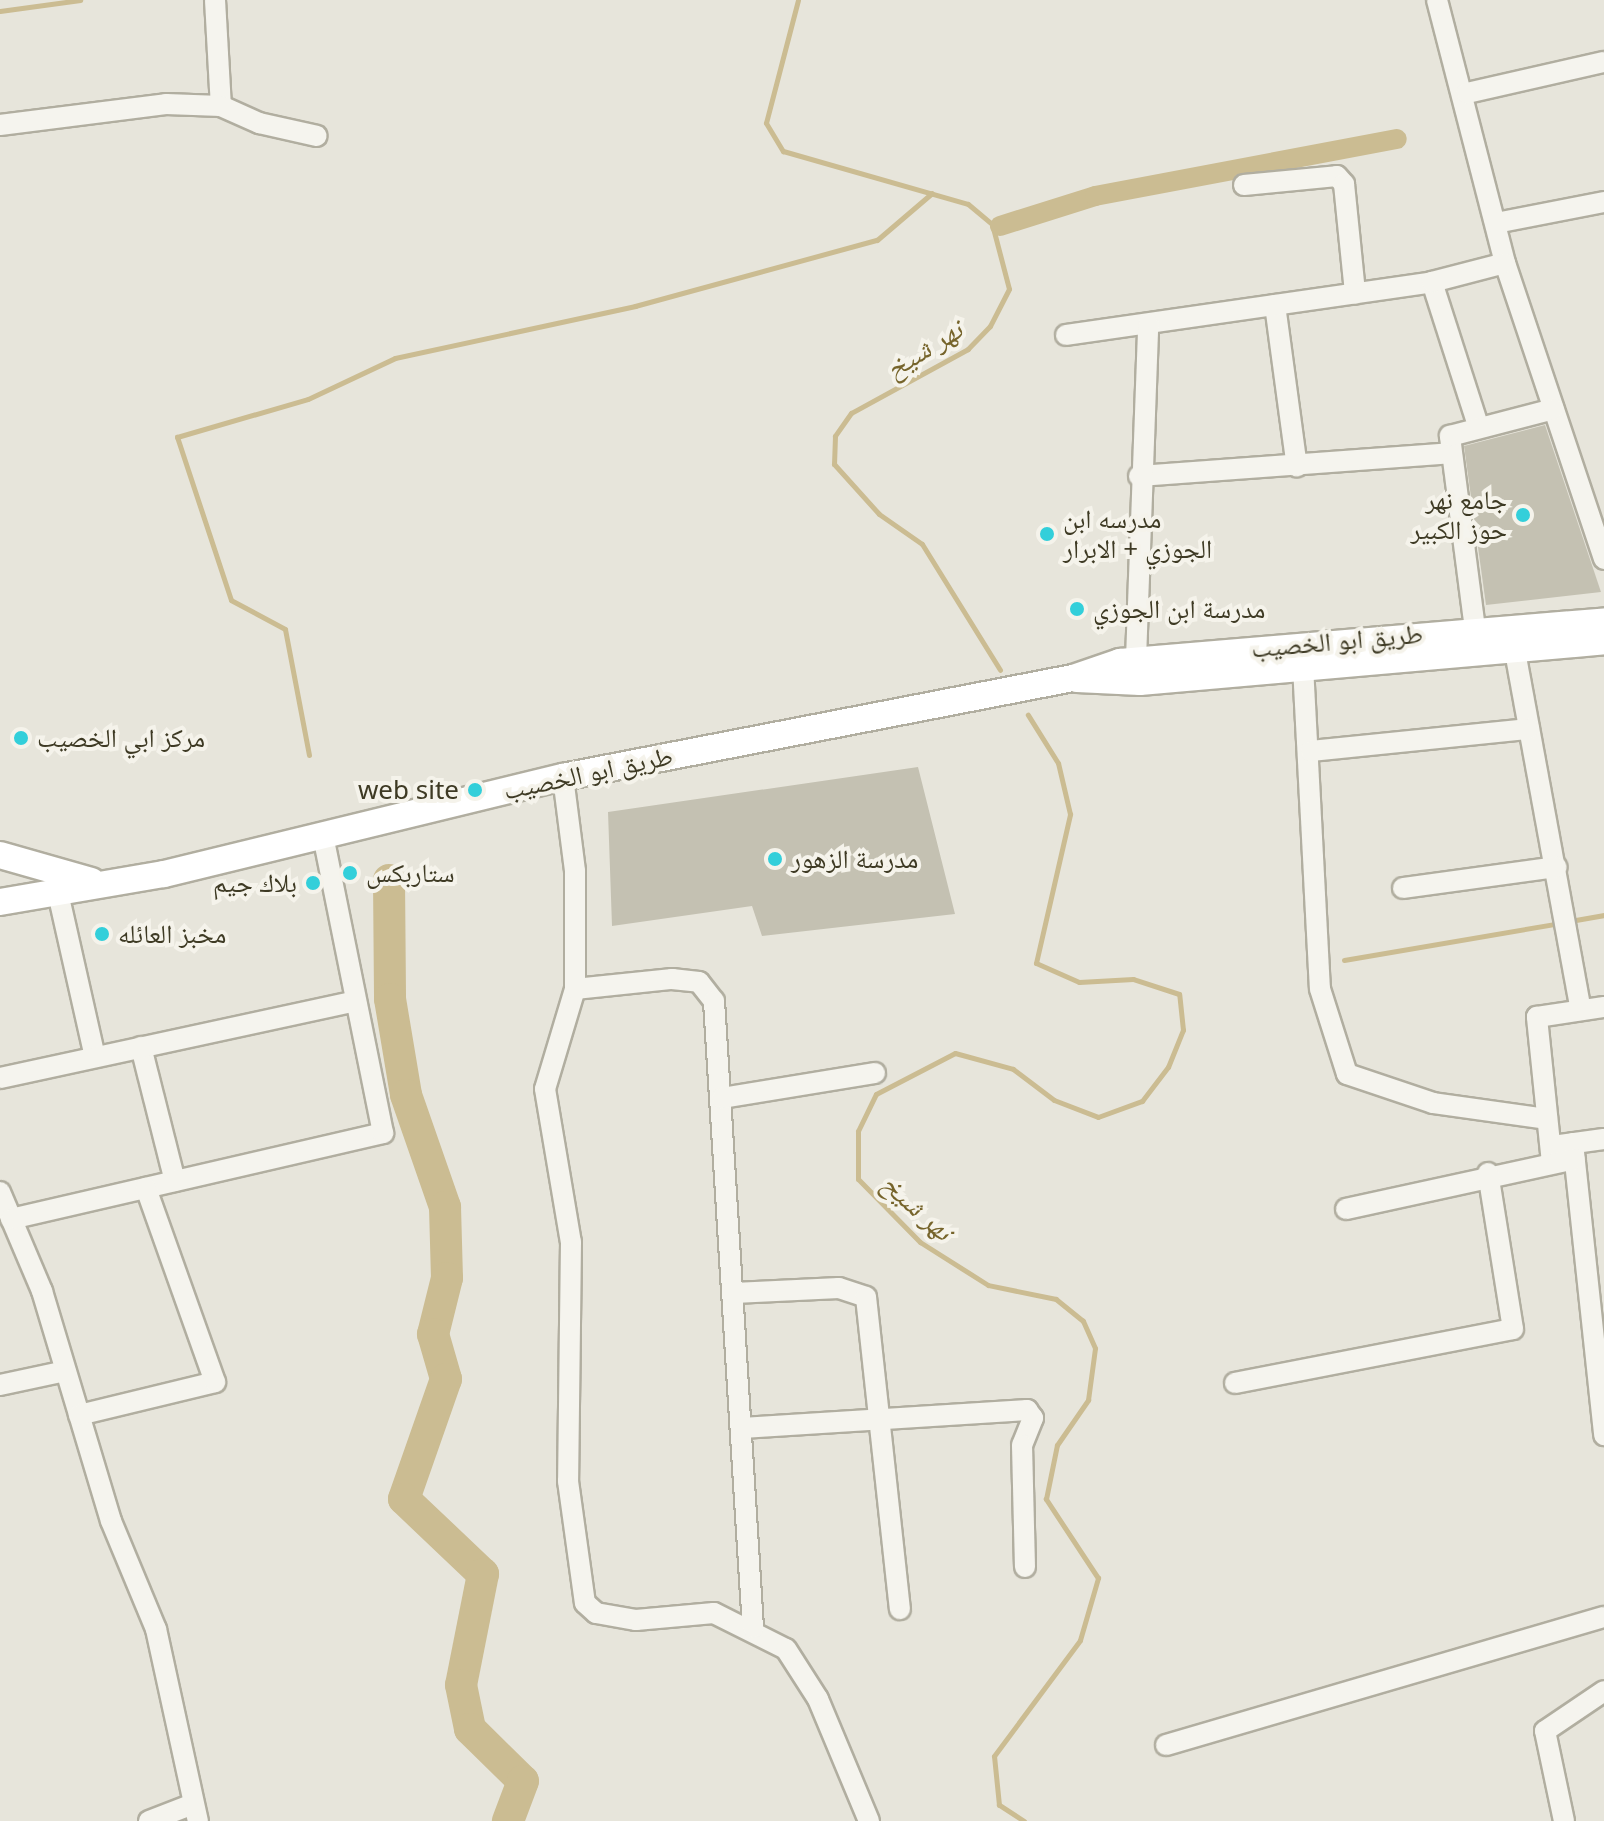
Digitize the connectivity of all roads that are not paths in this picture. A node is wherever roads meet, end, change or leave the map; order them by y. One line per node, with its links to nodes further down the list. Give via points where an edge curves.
1 (215, 0): 5 (street)
2 (1437, 0): 4 (street)
3 (1604, 62): 4 (street)
4 (1467, 93): 10 (street)
5 (221, 106): 6 (street, via 166,104); 7 (street)
6 (0, 125)
7 (317, 136)
8 (1244, 185): 13 (street, via 1337,176 1344,184)
9 (1604, 202): 10 (street)
10 (1496, 223): 11 (street)
11 (1505, 263): 12 (street); 17 (street)
12 (1432, 282): 13 (street); 18 (street)
13 (1355, 293): 14 (street)
14 (1275, 305): 15 (street); 20 (street)
15 (1148, 324): 16 (street); 21 (street)
16 (1066, 335)
17 (1554, 409): 18 (street); 22 (street)
18 (1478, 425): 19 (street, via 1450,436)
19 (1450, 453): 20 (street); 24 (street)
20 (1297, 467): 21 (street)
21 (1139, 476): 27 (street)
22 (1604, 559)
23 (1604, 621): 24 (main road, طريق ابو الخصيب)
24 (1475, 629): 27 (main road, طريق ابو الخصيب)
25 (1604, 641): 26 (main road, طريق ابو الخصيب)
26 (1514, 646): 28 (main road, طريق ابو الخصيب); 30 (street)
27 (1136, 659): 29 (main road, طريق ابو الخصيب)
28 (1303, 666): 29 (main road, طريق ابو الخصيب, via 1140,682); 31 (street)
29 (1073, 678): 32 (main road, طريق ابو الخصيب)
30 (1529, 729): 31 (street); 35 (street)
31 (1311, 751): 49 (street, via 1320,989 1347,1074 1433,1103)
32 (563, 777): 33 (main road, طريق ابو الخصيب); 40 (street, via 575,871)
33 (323, 836): 36 (main road, طريق ابو الخصيب); 41 (street)
34 (0, 855): 36 (main road, طريق ابو الخصيب)
35 (1557, 867): 37 (street); 43 (street)
36 (107, 885): 38 (main road, طريق ابو الخصيب)
37 (1403, 888)
38 (58, 893): 39 (main road, طريق ابو الخصيب); 45 (street)
39 (0, 902)
40 (575, 989): 48 (street, via 699,982 714,1001); 70 (street, via 545,1089 571,1242 568,1481 585,1603 596,1613 636,1620 714,1613)
41 (356, 1001): 44 (street); 54 (street, via 383,1133)
42 (1604, 1007): 43 (street)
43 (1581, 1010): 49 (street, via 1537,1017)
44 (141, 1047): 45 (street); 54 (street)
45 (95, 1057): 47 (street)
46 (875, 1073): 48 (street)
47 (0, 1078)
48 (722, 1098): 59 (street)
49 (1547, 1119): 52 (street)
50 (1604, 1139): 51 (street)
51 (1574, 1151): 52 (street); 66 (street)
52 (1552, 1155): 53 (street)
53 (1488, 1173): 57 (street); 61 (street, via 1513,1329)
54 (175, 1181): 55 (street)
55 (146, 1188): 58 (street); 63 (street, via 215,1382)
56 (0, 1192): 58 (street)
57 (1346, 1209)
58 (11, 1219): 60 (street)
59 (734, 1293): 64 (street, via 839,1288 866,1297); 65 (street)
60 (66, 1371): 62 (street); 63 (street)
61 (1235, 1383)
62 (0, 1385)
63 (79, 1415): 73 (street, via 111,1521 156,1629)
64 (882, 1419): 65 (street); 67 (street, via 1027,1410 1033,1418 1022,1445); 68 (street)
65 (742, 1428): 70 (street)
66 (1604, 1435)
67 (1025, 1567)
68 (900, 1609)
69 (1604, 1617): 72 (street)
70 (753, 1628): 75 (street, via 786,1649 818,1699)
71 (1604, 1691): 76 (street, via 1545,1731)
72 (1166, 1745)
73 (196, 1813): 74 (street)
74 (149, 1821)
75 (869, 1821)
76 (1564, 1821)

